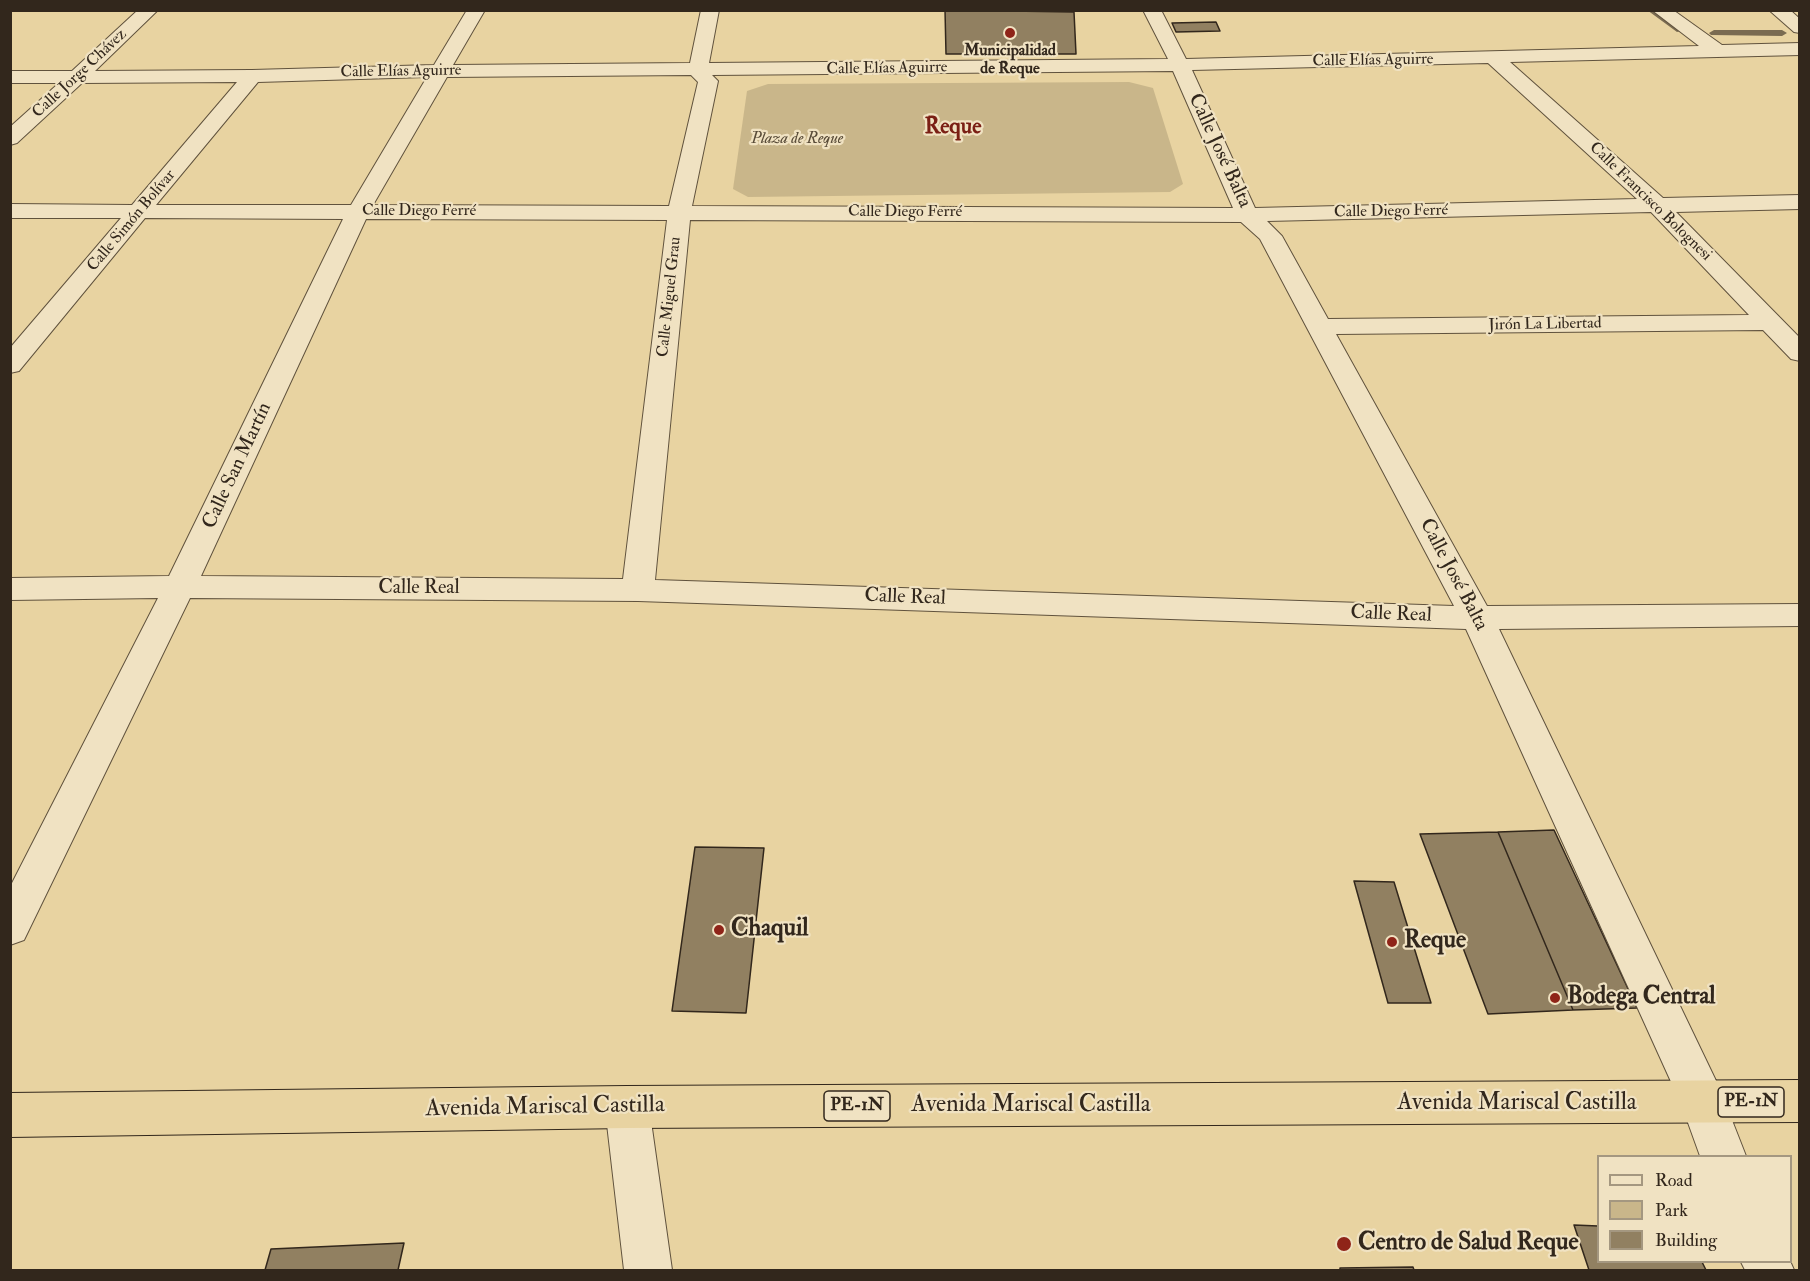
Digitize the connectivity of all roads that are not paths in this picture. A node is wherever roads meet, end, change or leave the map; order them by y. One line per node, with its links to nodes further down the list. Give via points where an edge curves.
1 (149, 10): 16 (street, Calle Jorge Chávez)
2 (476, 10): 12 (street, Calle San Martín)
3 (710, 10): 13 (street, Calle Miguel Grau)
4 (1152, 10): 11 (street, Calle José Balta)
5 (1661, 10): 9 (street)
6 (1778, 10): 7 (street)
7 (1800, 28)
8 (1800, 49): 9 (street, Calle Elías Aguirre)
9 (1718, 51): 10 (street, Calle Elías Aguirre)
10 (1494, 58): 11 (street, Calle Elías Aguirre); 19 (street, Calle Francisco Bolognesi)
11 (1180, 65): 13 (street, Calle Elías Aguirre); 24 (street, Calle José Balta)
12 (438, 71): 13 (street, Calle Elías Aguirre); 14 (street, Calle Elías Aguirre); 22 (street, Calle San Martín)
13 (698, 71): 23 (street, Calle Miguel Grau, via 708,81)
14 (252, 76): 16 (street, Calle Elías Aguirre); 21 (street, Calle Simón Bolívar)
15 (10, 77): 16 (street, Calle Elías Aguirre)
16 (76, 77): 17 (street, Calle Jorge Chávez)
17 (10, 139)
18 (1800, 202): 19 (street, Calle Diego Ferré)
19 (1659, 207): 24 (street, Calle Diego Ferré); 25 (street, Calle Francisco Bolognesi)
20 (10, 211): 21 (street, Calle Diego Ferré)
21 (141, 211): 22 (street, Calle Diego Ferré); 28 (street, Calle Simón Bolívar)
22 (358, 212): 23 (street, Calle Diego Ferré); 29 (street, Calle San Martín)
23 (680, 213): 24 (street, Calle Diego Ferré); 31 (street, Calle Miguel Grau)
24 (1247, 215): 26 (street, Calle José Balta, via 1270,236)
25 (1769, 322): 26 (street, Jirón La Libertad); 27 (street, Calle Francisco Bolognesi)
26 (1320, 327): 33 (street, Calle José Balta)
27 (1800, 353)
28 (10, 365)
29 (180, 588): 30 (street, Calle Real); 31 (street, Calle Real); 34 (street, Calle San Martín)
30 (10, 589)
31 (638, 590): 33 (street, Calle Real)
32 (1800, 615): 33 (street, Calle Real)
33 (1477, 618): 36 (street, Calle José Balta)
34 (10, 928)
35 (1800, 1101): 36 (highway, Avenida Mariscal Castilla / PE-1N)
36 (1703, 1102): 37 (highway, Avenida Mariscal Castilla / PE-1N); 39 (street, Calle José Balta)
37 (627, 1107): 38 (highway, Avenida Mariscal Castilla / PE-1N); 40 (street)
38 (10, 1116)
39 (1723, 1155)
40 (648, 1270)

